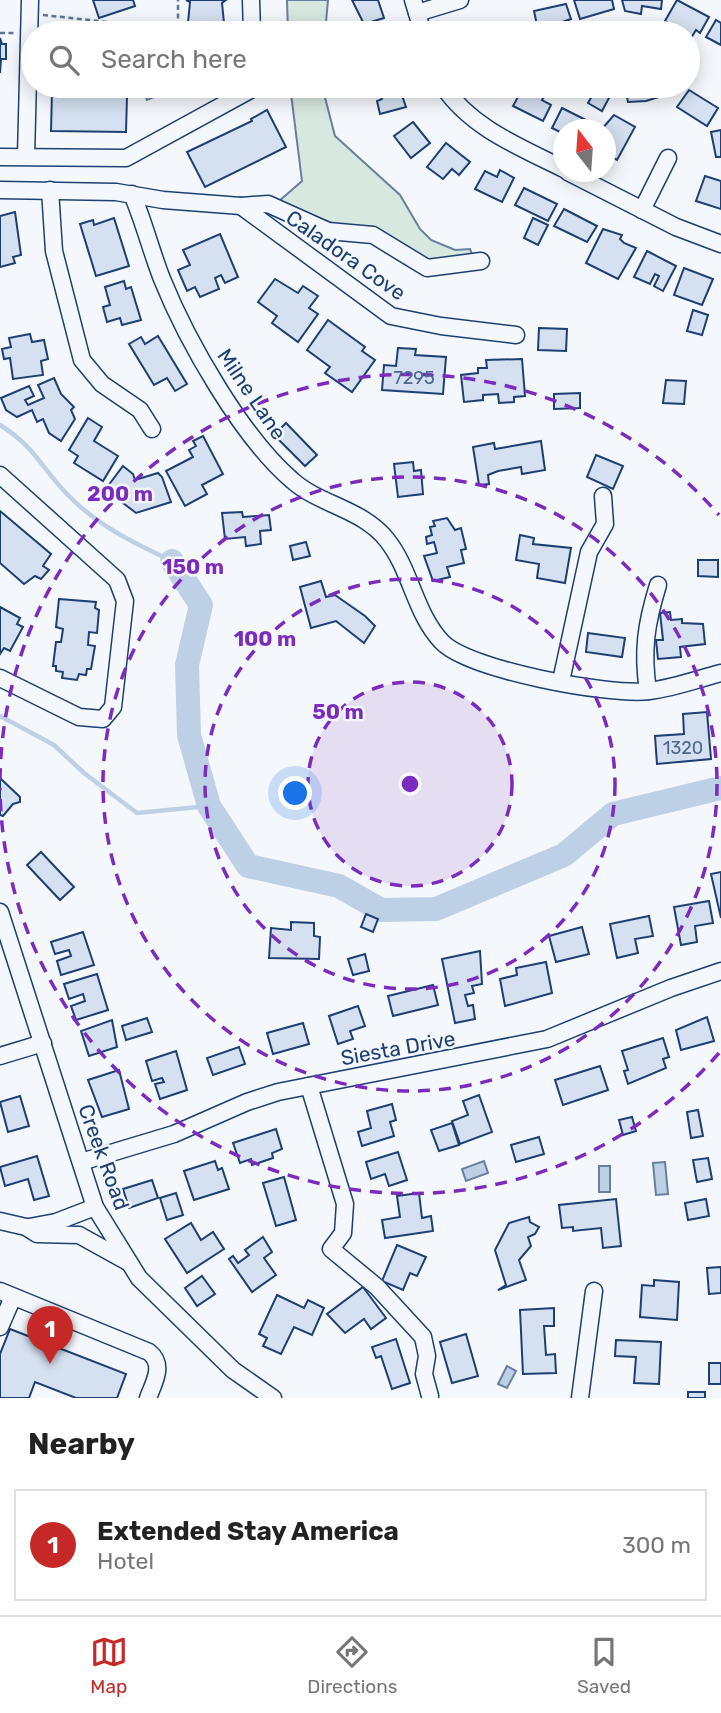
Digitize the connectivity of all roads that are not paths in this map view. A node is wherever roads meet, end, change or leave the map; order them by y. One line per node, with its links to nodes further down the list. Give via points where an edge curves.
1 (251, 0): 4 (street)
2 (460, 0): 3 (street)
3 (415, 7)
4 (252, 21)
5 (28, 98): 9 (street)
6 (236, 98): 9 (street, via 126,158)
7 (455, 98): 11 (street, via 494,133)
8 (0, 156): 9 (street)
9 (26, 156)
10 (668, 158): 17 (street)
11 (553, 163)
12 (588, 182): 17 (street)
13 (0, 190): 14 (street)
14 (50, 190): 15 (street); 21 (street, via 54,251 82,360 102,384 140,410)
15 (132, 194): 16 (street); 27 (street, Milne Lane, via 172,302 223,394 259,446 295,483 355,514 387,540 430,625 453,652)
16 (241, 206): 19 (street, via 268,204 328,231 373,235 427,268); 20 (street, Caladora Cove, via 391,316)
17 (642, 209): 18 (street)
18 (721, 244)
19 (481, 261)
20 (516, 335)
21 (152, 429)
22 (0, 475): 26 (street, via 117,580 125,601 113,707 108,716 96,721 79,718)
23 (603, 496): 27 (street, via 605,524 589,552)
24 (658, 585): 28 (street, via 644,641)
25 (721, 673): 28 (street, Milne Lane)
26 (0, 678)
27 (561, 681): 28 (street, Milne Lane)
28 (648, 691)
29 (2, 921): 31 (street, Creek Road)
30 (721, 971): 33 (street, Siesta Drive, via 547,1039)
31 (43, 1043): 32 (street); 34 (street, Creek Road)
32 (0, 1056)
33 (309, 1086): 34 (street, Siesta Drive, via 247,1102 174,1134); 42 (street, via 345,1204 343,1233 331,1249 377,1287 423,1337)
34 (81, 1162): 35 (street, Creek Road)
35 (95, 1207): 37 (street, via 56,1222); 38 (street, Creek Road)
36 (0, 1221): 37 (street)
37 (26, 1227): 38 (street, via 37,1234 79,1235)
38 (126, 1261): 44 (street, Creek Road, via 206,1346)
39 (594, 1292): 45 (street)
40 (7, 1294): 41 (street); 43 (street, via 156,1357 159,1370)
41 (0, 1327)
42 (430, 1396)
43 (148, 1398)
44 (272, 1398)
45 (580, 1398)

